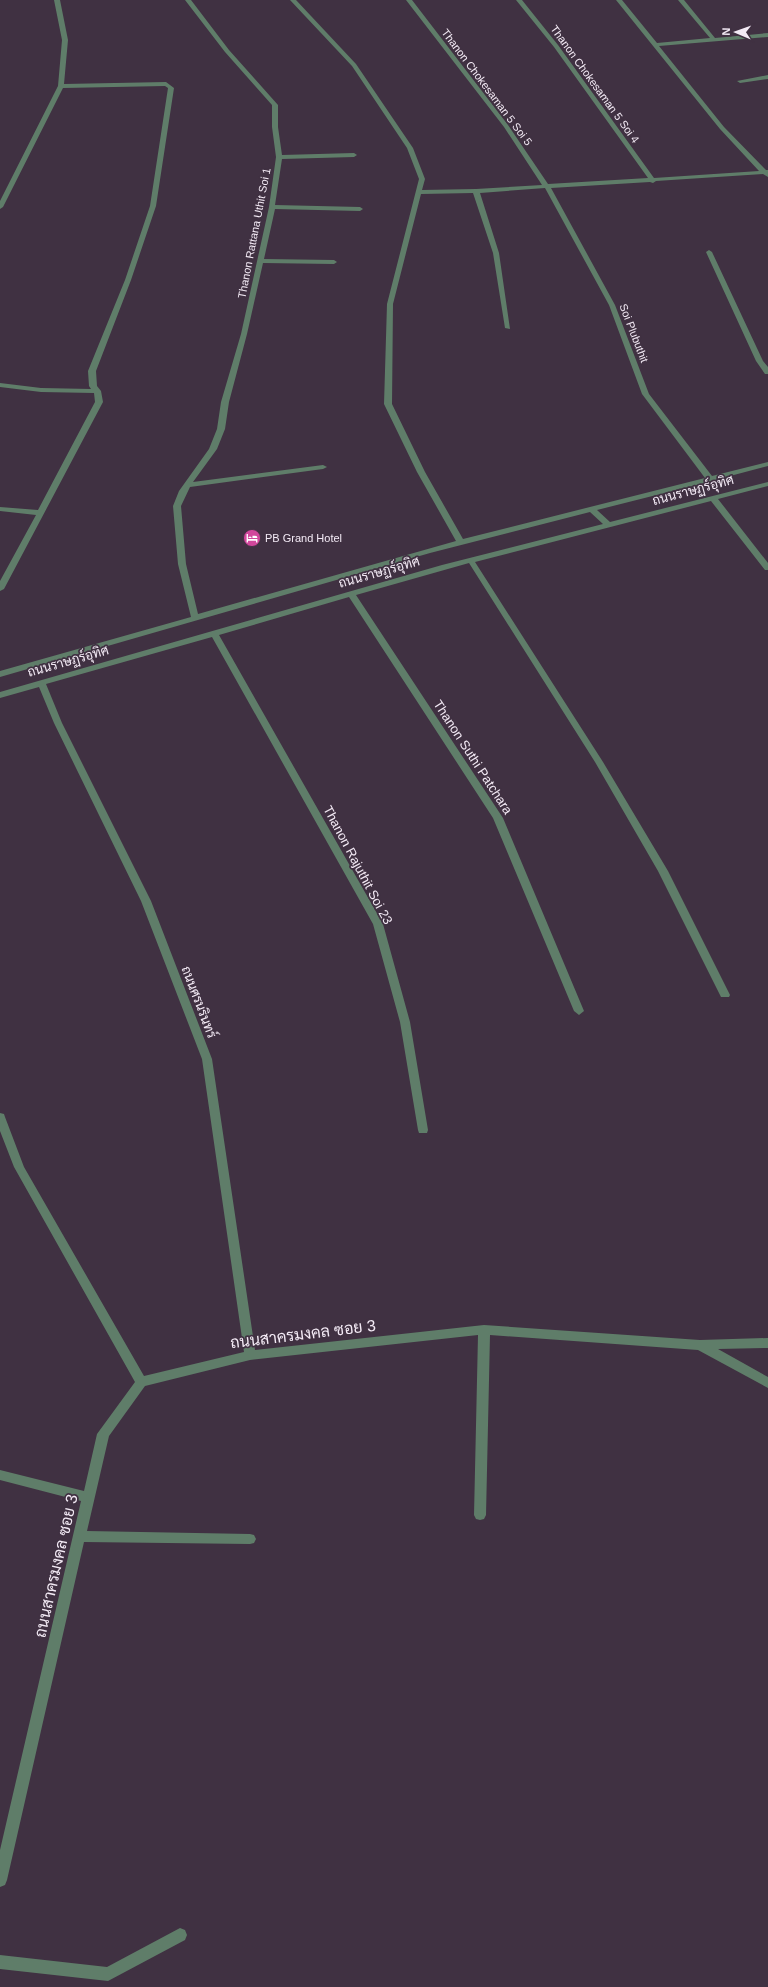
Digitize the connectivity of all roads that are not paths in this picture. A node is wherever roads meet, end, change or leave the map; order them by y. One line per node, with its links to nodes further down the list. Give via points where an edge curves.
1 (57, 0): 13 (street, via 65,40)
2 (188, 0): 15 (street, Thanon Rattana Uthit Soi 1, via 227,51 275,105)
3 (293, 0): 20 (street, via 354,65 410,148 422,179)
4 (409, 0): 18 (street, Thanon Chokesaman 5 Soi 5, via 506,126)
5 (520, 0): 17 (street, Thanon Chokesaman 5 Soi 4)
6 (618, 0): 10 (street)
7 (681, 0): 9 (street)
8 (768, 35): 9 (street)
9 (714, 40): 10 (street)
10 (655, 45): 16 (street, via 722,128)
11 (768, 77): 12 (street)
12 (740, 81)
13 (61, 86): 21 (street); 30 (street, via 166,84 171,88 153,206 128,280 92,371 93,386)
14 (354, 155): 15 (street)
15 (279, 157): 22 (street, Thanon Rattana Uthit Soi 1)
16 (767, 174): 17 (street)
17 (652, 181): 18 (street)
18 (547, 187): 19 (street); 33 (street, Soi Plubuthit, via 612,305 646,394)
19 (476, 191): 20 (street); 27 (street, via 496,254)
20 (420, 192): 41 (street, via 390,304 388,404 421,472)
21 (1, 205)
22 (272, 207): 23 (street); 25 (street, Thanon Rattana Uthit Soi 1)
23 (360, 209)
24 (709, 252): 28 (street)
25 (261, 261): 26 (street); 35 (street, Thanon Rattana Uthit Soi 1, via 225,402 221,429 213,449)
26 (334, 262)
27 (508, 328)
28 (768, 372)
29 (0, 385): 30 (street, via 41,390)
30 (97, 390): 39 (street, via 99,402 96,410)
31 (768, 464): 33 (street, ถนนราษฏร์อุทิศ)
32 (323, 467): 35 (street)
33 (711, 480): 38 (street, ถนนราษฏร์อุทิศ)
34 (768, 484): 36 (street, ถนนราษฏร์อุทิศ)
35 (187, 485): 46 (street, Thanon Rattana Uthit Soi 1, via 177,506 182,564)
36 (714, 498): 40 (street, ถนนราษฏร์อุทิศ); 43 (street)
37 (0, 509): 39 (street)
38 (592, 510): 40 (street); 41 (street, ถนนราษฏร์อุทิศ)
39 (41, 512): 44 (street)
40 (609, 525): 42 (street, ถนนราษฏร์อุทิศ)
41 (461, 543): 46 (street, ถนนราษฏร์อุทิศ)
42 (471, 561): 45 (street, ถนนราษฏร์อุทิศ); 51 (street, via 603,768 663,870)
43 (768, 568)
44 (0, 589)
45 (351, 594): 47 (street, ถนนราษฏร์อุทิศ); 52 (street, Thanon Suthi Patchara, via 498,818)
46 (195, 618): 48 (street, ถนนราษฏร์อุทิศ)
47 (214, 633): 49 (street, ถนนราษฏร์อุทิศ); 54 (street, Thanon Rajuthit Soi 23, via 378,924 405,1022)
48 (0, 674)
49 (41, 682): 50 (street, ถนนราษฏร์อุทิศ); 58 (street, ถนนศรนรินทร์, via 58,723 146,901 207,1059)
50 (0, 695)
51 (725, 995)
52 (579, 1011)
53 (0, 1116): 59 (street, via 19,1167)
54 (423, 1130)
55 (484, 1330): 57 (street, ถนนสาครมงคล ซอย 3); 58 (street, ถนนสาครมงคล ซอย 3); 63 (street)
56 (768, 1343): 57 (street)
57 (700, 1345): 60 (street, ถนนสาครมงคล ซอย 3)
58 (250, 1356): 59 (street, ถนนสาครมงคล ซอย 3)
59 (141, 1382): 62 (street, ถนนสาครมงคล ซอย 3, via 103,1434)
60 (768, 1383)
61 (0, 1476): 62 (street)
62 (89, 1498): 64 (street, ถนนสาครมงคล ซอย 3)
63 (480, 1515)
64 (80, 1536): 65 (street); 66 (street, ถนนสาครมงคล ซอย 3)
65 (250, 1539)
66 (0, 1880)
67 (180, 1935): 68 (street, via 108,1974)
68 (0, 1962)

